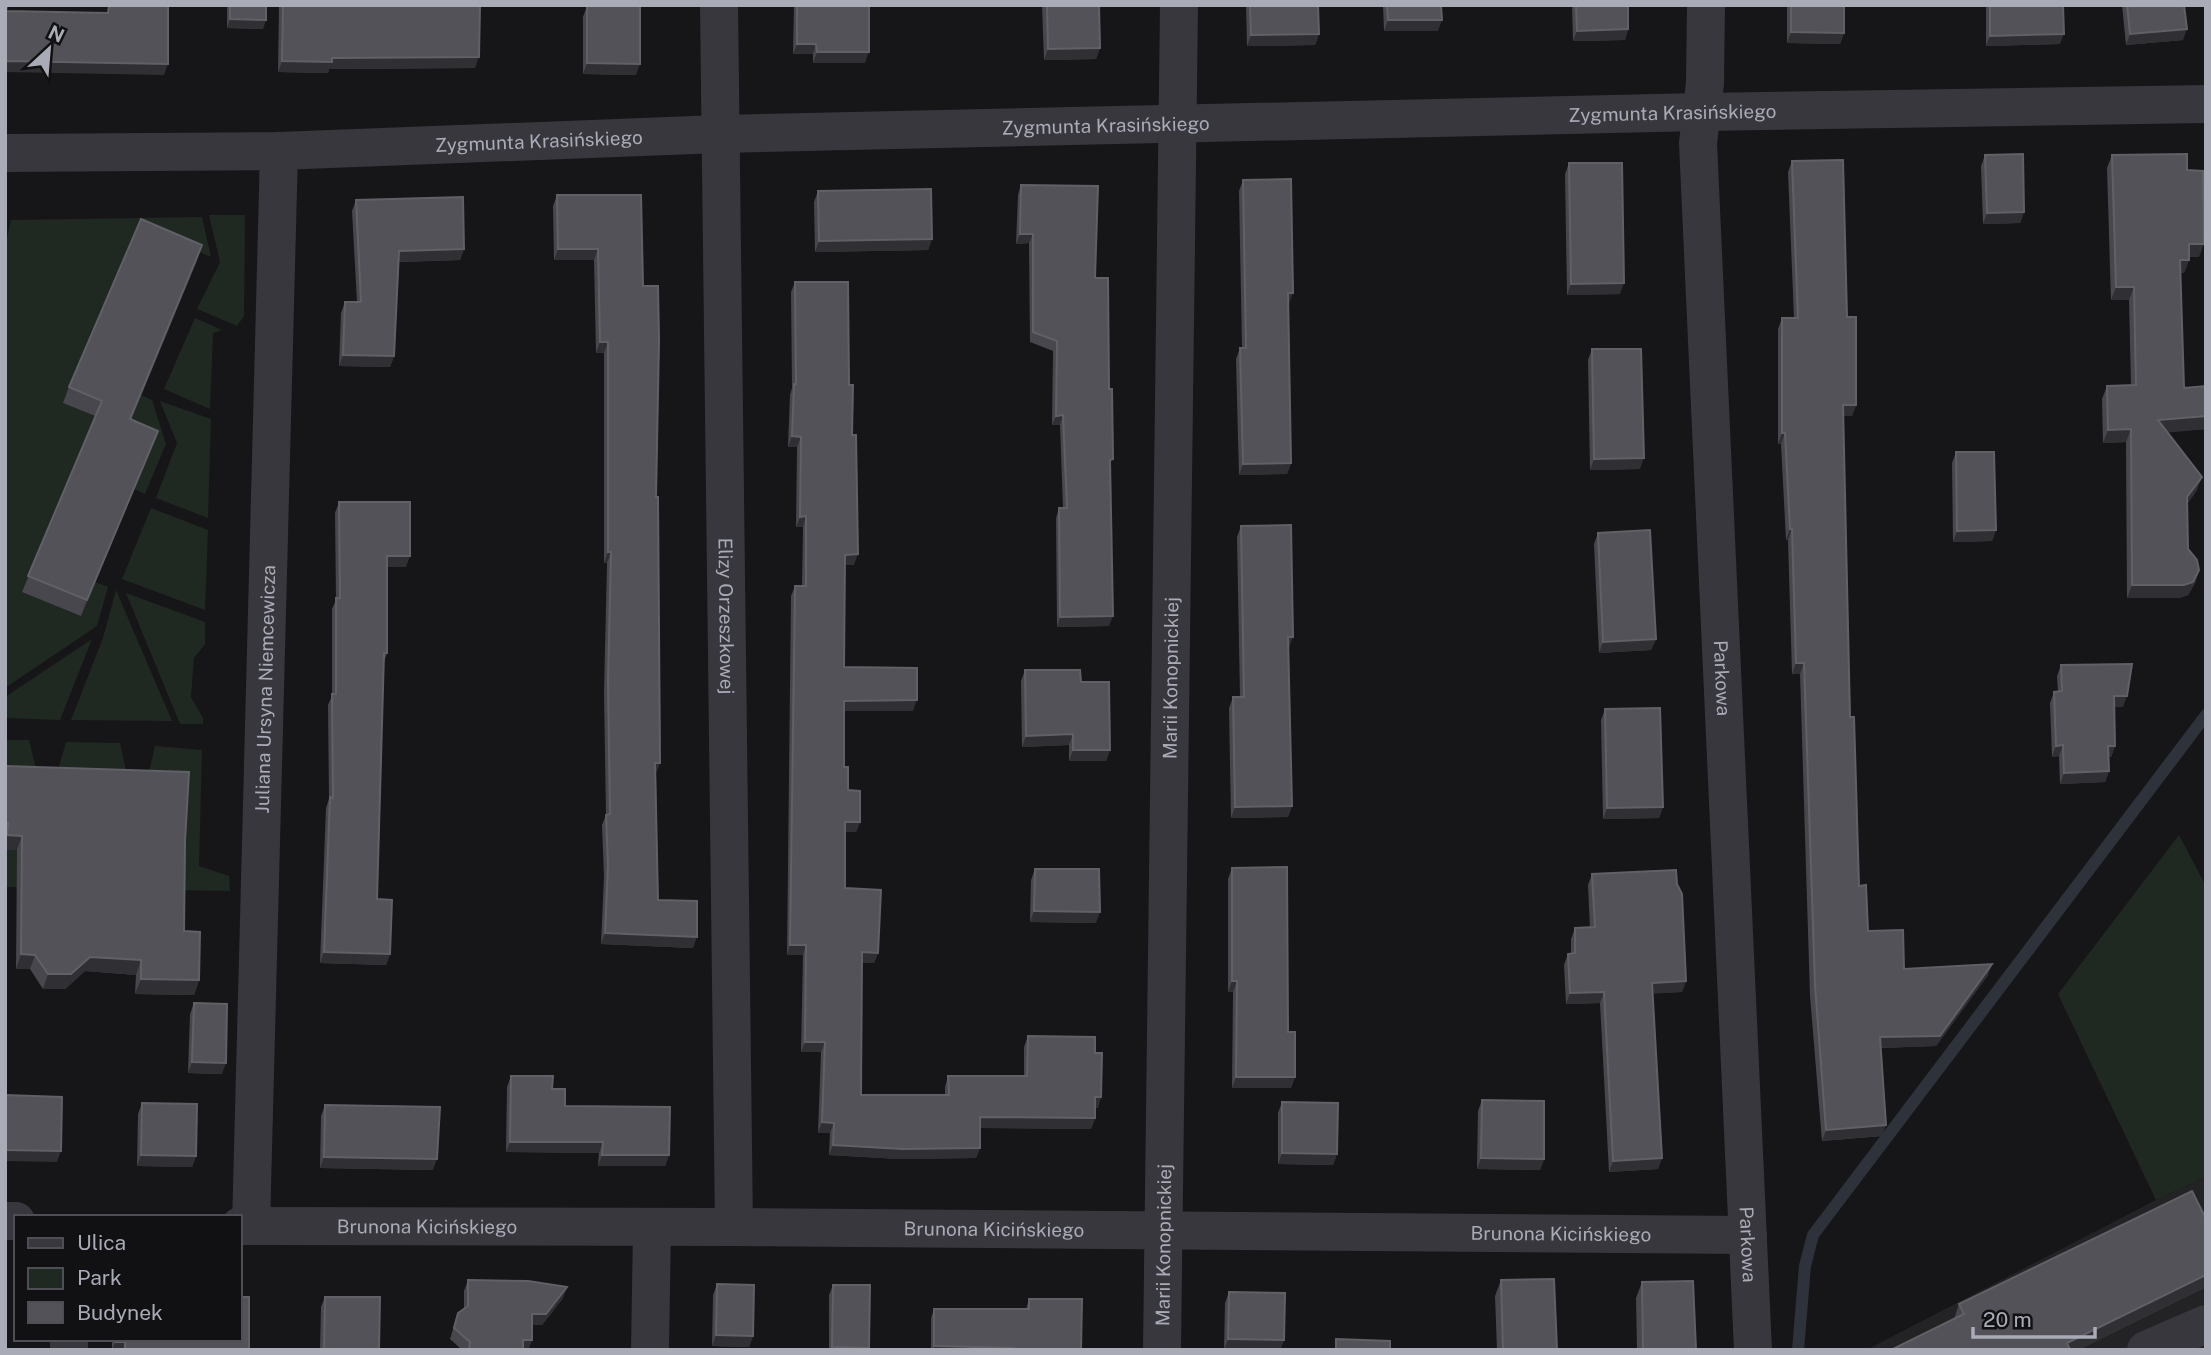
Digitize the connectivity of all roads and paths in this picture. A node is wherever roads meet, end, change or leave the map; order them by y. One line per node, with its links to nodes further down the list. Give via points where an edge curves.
1 (719, 5): 7 (street, Elizy Orzeszkowej)
2 (1179, 5): 6 (street, Marii Konopnickiej)
3 (1706, 5): 5 (street, Parkowa)
4 (2206, 104): 5 (street, Zygmunta Krasińskiego)
5 (1700, 112): 6 (street, Zygmunta Krasińskiego); 14 (street, Parkowa, via 1698,157)
6 (1177, 125): 7 (street, Zygmunta Krasińskiego); 13 (street, Marii Konopnickiej)
7 (719, 135): 8 (street, Zygmunta Krasińskiego); 12 (street, Elizy Orzeszkowej)
8 (279, 151): 9 (street, Zygmunta Krasińskiego); 10 (street, Juliana Ursyna Niemcewicza)
9 (5, 153)
10 (245, 1226): 11 (street, Brunona Kicińskiego)
11 (652, 1227): 12 (street, Brunona Kicińskiego); 16 (street)
12 (734, 1227): 13 (street, Brunona Kicińskiego)
13 (1165, 1232): 14 (street, Brunona Kicińskiego); 17 (street, Marii Konopnickiej)
14 (1748, 1235): 18 (street, Parkowa)
15 (2206, 1324): 19 (street)
16 (650, 1350)
17 (1162, 1350)
18 (1753, 1350)
19 (2146, 1350)

